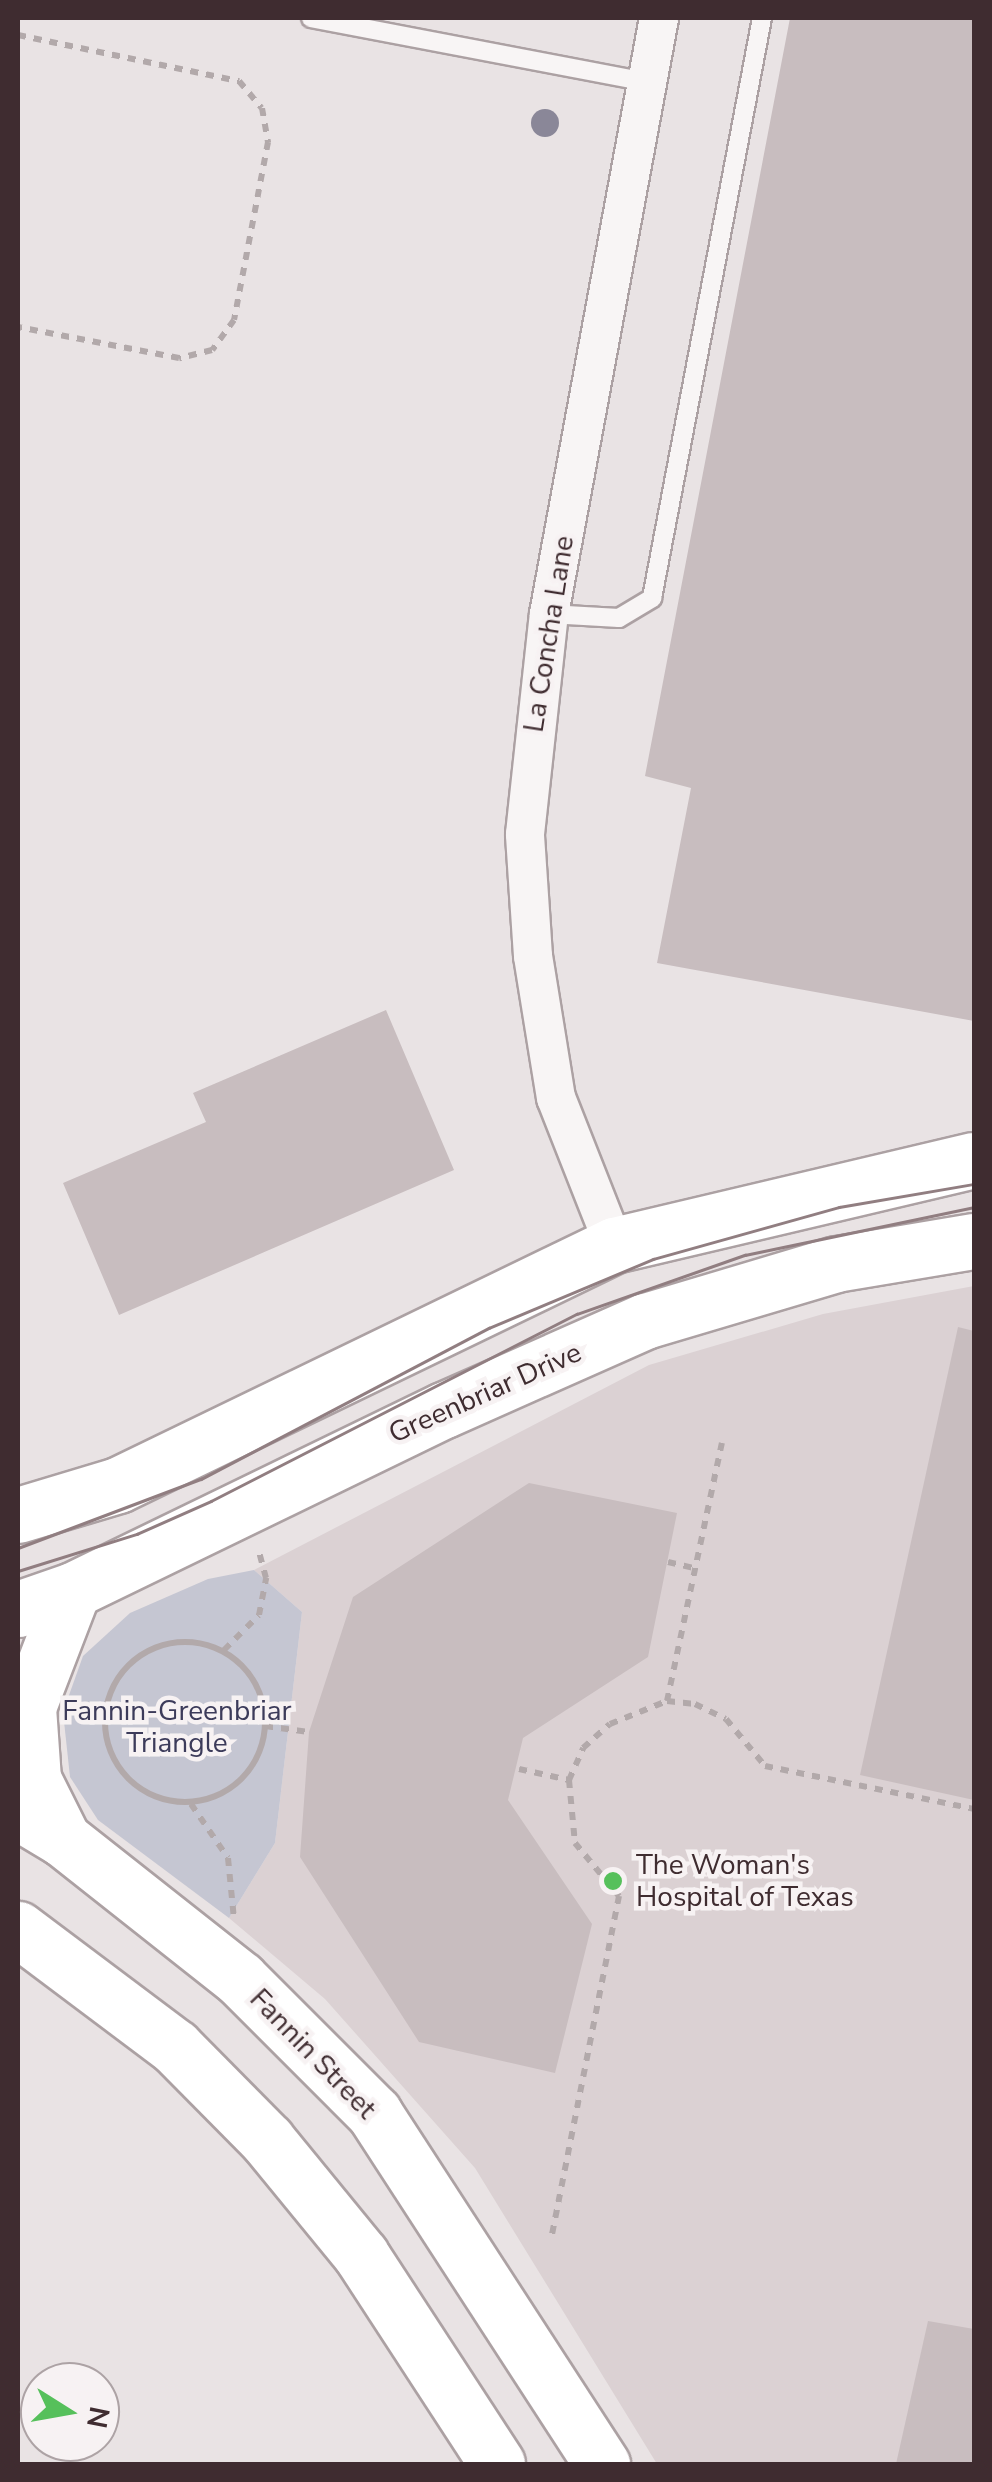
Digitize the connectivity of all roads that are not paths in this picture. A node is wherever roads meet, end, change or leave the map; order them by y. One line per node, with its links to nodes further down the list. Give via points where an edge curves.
1 (311, 18): 4 (lane)
2 (659, 18): 4 (street, La Concha Lane)
3 (762, 18): 5 (lane, via 652,598 620,618)
4 (647, 82): 5 (street, La Concha Lane)
5 (549, 614): 8 (street, La Concha Lane, via 524,834 533,956 556,1098)
6 (974, 1160): 8 (main road)
7 (974, 1241): 10 (main road, Greenbriar Drive, via 836,1264 645,1321)
8 (614, 1245): 9 (main road, via 118,1484)
9 (18, 1514)
10 (73, 1590): 11 (main road, Greenbriar Drive); 12 (main road, via 28,1707)
11 (18, 1609)
12 (40, 1825): 15 (main road, Fannin Street, via 240,1979 374,2113)
13 (18, 1929): 14 (main road, via 175,2047 267,2140 361,2255)
14 (497, 2464)
15 (602, 2464)

